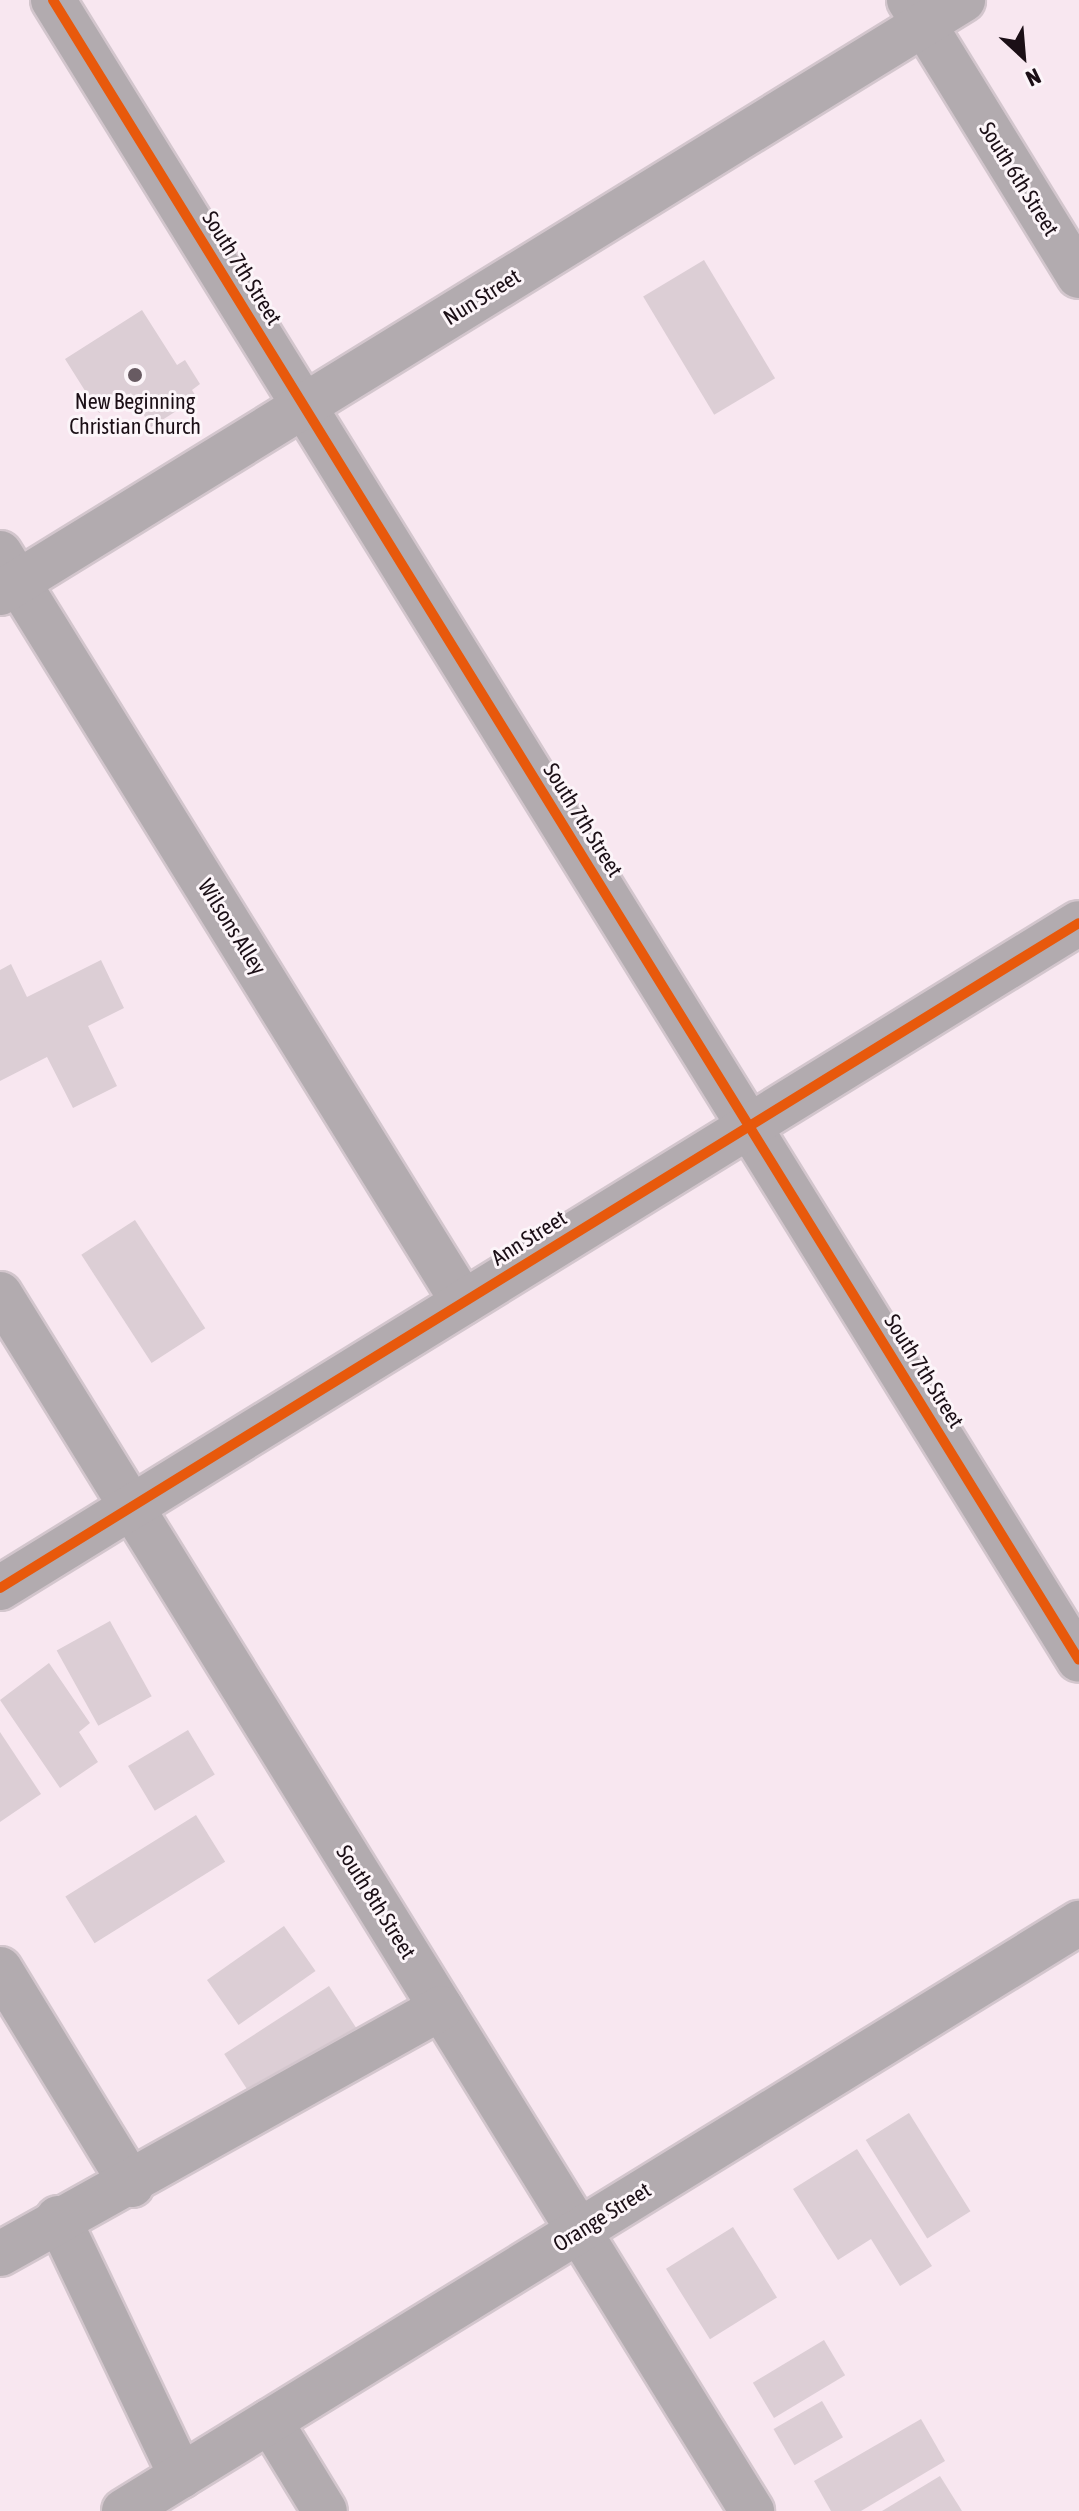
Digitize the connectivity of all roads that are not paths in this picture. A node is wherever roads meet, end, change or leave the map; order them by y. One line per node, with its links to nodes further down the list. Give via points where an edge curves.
1 (53, 0): 5 (street, South 7th Street)
2 (963, 0): 3 (street, Nun Street)
3 (916, 12): 4 (street, South 6th Street); 5 (street, Nun Street)
4 (1079, 276)
5 (304, 406): 6 (street, Nun Street); 8 (street, South 7th Street)
6 (6, 576): 10 (street, Wilsons Alley)
7 (1079, 923): 8 (street, Ann Street)
8 (749, 1126): 10 (street, Ann Street); 13 (street, South 7th Street)
9 (0, 1294): 11 (street, South 8th Street)
10 (463, 1302): 11 (street, Ann Street)
11 (132, 1507): 12 (street, Ann Street); 16 (street, South 8th Street)
12 (0, 1588)
13 (1079, 1660)
14 (1079, 1923): 19 (street, Orange Street)
15 (0, 1969): 17 (street)
16 (441, 2008): 17 (street); 19 (street, South 8th Street)
17 (132, 2185): 18 (street)
18 (58, 2218): 20 (street); 22 (street)
19 (579, 2231): 21 (street, Orange Street); 25 (street, South 8th Street)
20 (0, 2254)
21 (270, 2421): 22 (street, Orange Street); 24 (street)
22 (181, 2476): 23 (street, Orange Street)
23 (124, 2511)
24 (325, 2511)
25 (752, 2511)

